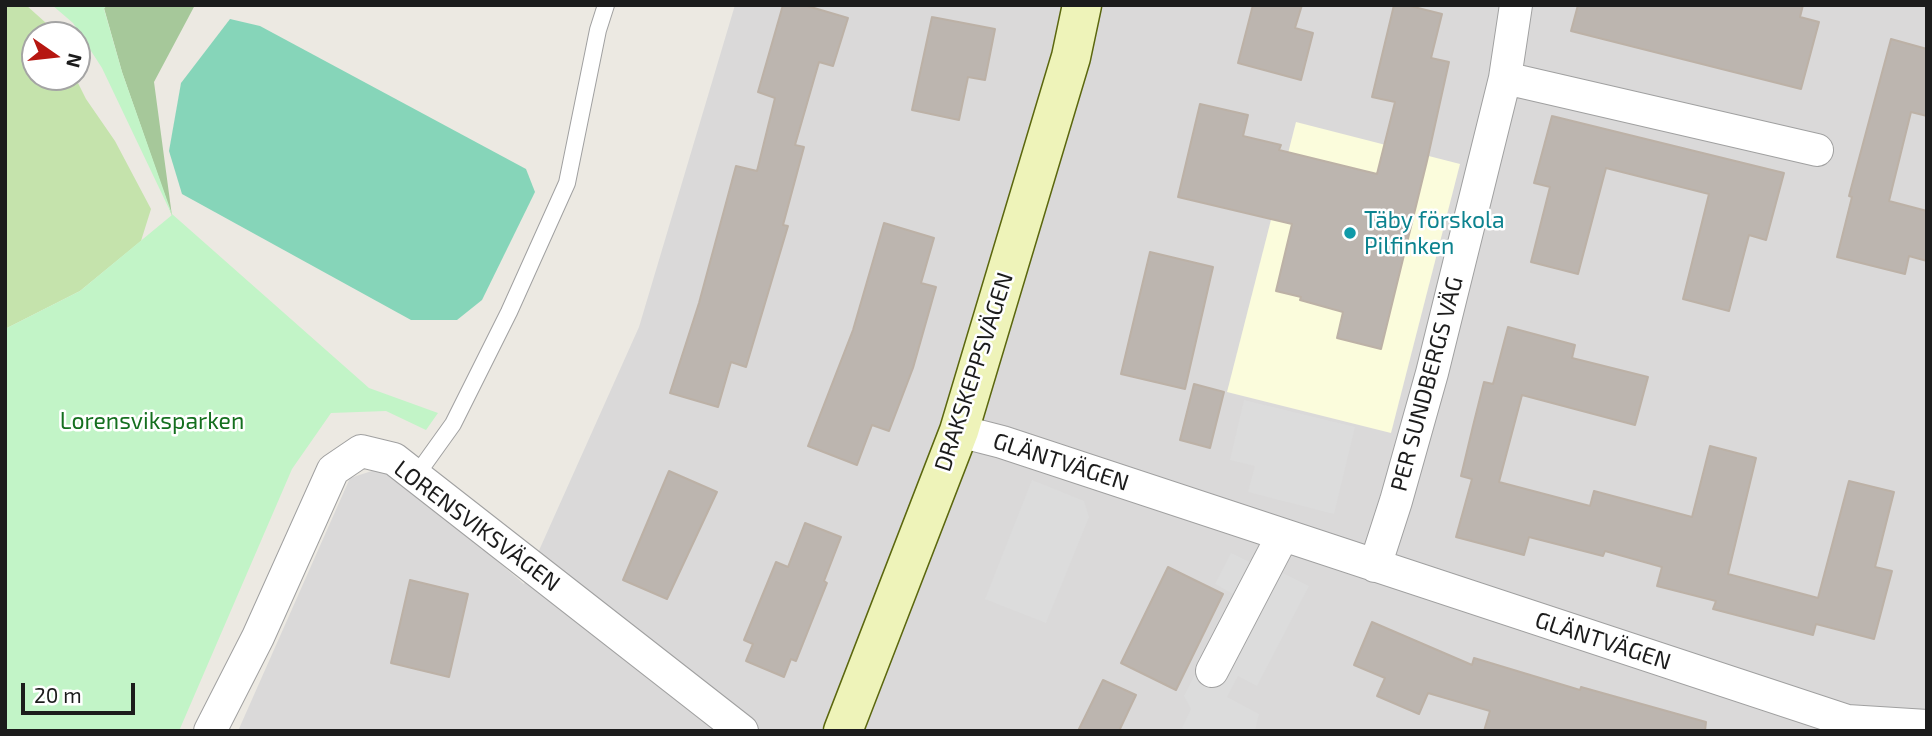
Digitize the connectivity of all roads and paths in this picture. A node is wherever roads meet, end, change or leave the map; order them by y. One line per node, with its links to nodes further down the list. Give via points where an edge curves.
1 (606, 5): 7 (lane, via 567,183 453,424)
2 (1082, 5): 6 (street, DRAKSKEPPSVÄGEN)
3 (1516, 5): 4 (street, PER SUNDBERGS VÄG)
4 (1505, 78): 5 (street); 9 (street, PER SUNDBERGS VÄG, via 1432,373)
5 (1817, 150)
6 (959, 431): 8 (street, GLÄNTVÄGEN); 14 (street, DRAKSKEPPSVÄGEN)
7 (415, 477): 12 (street, LORENSVIKSVÄGEN, via 394,459 361,451 334,470); 13 (street, LORENSVIKSVÄGEN)
8 (1283, 535): 9 (street, GLÄNTVÄGEN); 10 (street)
9 (1375, 566): 11 (street, GLÄNTVÄGEN, via 1847,721)
10 (1212, 671)
11 (1927, 726)
12 (210, 731)
13 (742, 731)
14 (843, 731)

